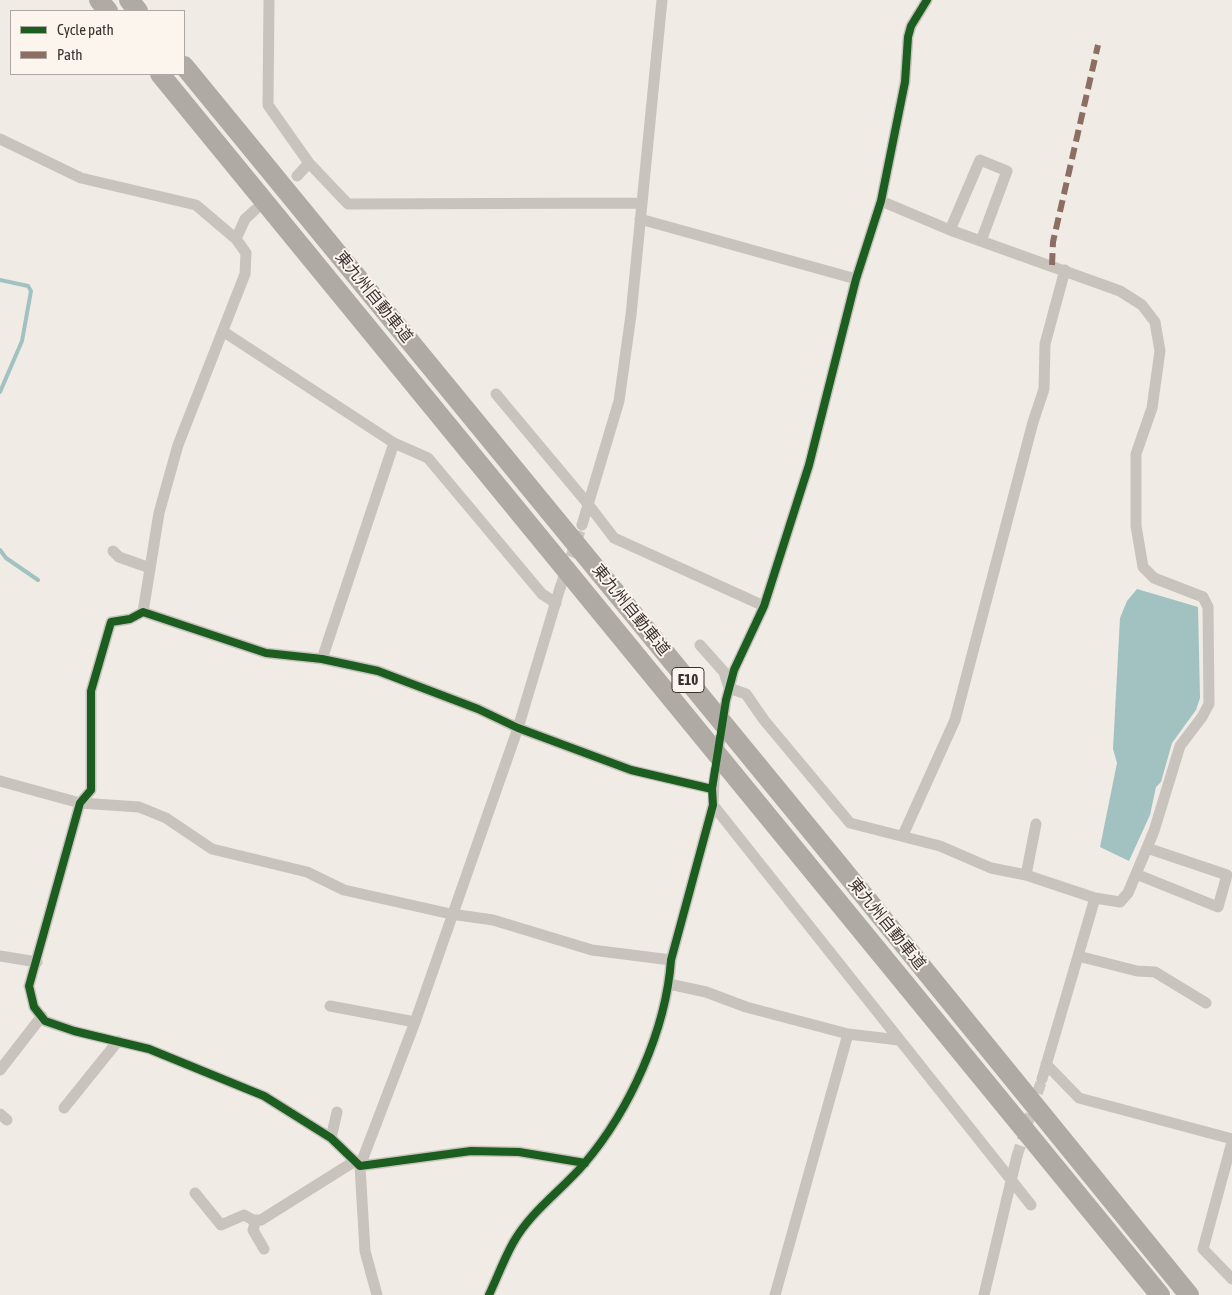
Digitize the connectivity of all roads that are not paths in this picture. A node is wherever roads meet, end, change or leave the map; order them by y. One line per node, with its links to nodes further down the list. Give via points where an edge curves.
1 (99, 0): 6 (highway)
2 (129, 0): 7 (highway)
3 (269, 0): 11 (street, via 268,106)
4 (662, 0): 14 (street)
5 (926, 0): 13 (street, via 908,37 905,82)
6 (107, 10)
7 (137, 10)
8 (185, 67): 81 (highway, 東九州自動車道 / E10)
9 (161, 75): 80 (highway, 東九州自動車道 / E10)
10 (0, 139): 18 (street, via 81,178 196,205)
11 (309, 163): 12 (street); 14 (street, via 348,204)
12 (297, 176)
13 (881, 201): 17 (street); 21 (street)
14 (640, 203): 16 (street)
15 (255, 210): 18 (street, via 245,220)
16 (640, 219): 21 (street); 25 (street, via 619,401)
17 (950, 230): 19 (street); 19 (street, via 980,160 1008,171)
18 (236, 239): 22 (street, via 246,253 247,262)
19 (981, 241): 20 (street)
20 (1064, 270): 42 (street, via 1045,344 1044,389 955,720); 43 (street, via 1120,291 1142,305 1155,322 1160,351 1152,408 1136,454 1136,526 1143,567 1154,578 1203,597 1208,607 1209,704 1180,746)
21 (856, 279): 31 (street, via 809,465)
22 (224, 332): 24 (street); 28 (street, via 178,445 159,512)
23 (496, 394): 25 (street)
24 (394, 443): 30 (street, via 428,458 542,594); 34 (street)
25 (588, 504): 26 (street); 31 (street, via 614,538)
26 (582, 525)
27 (113, 551): 28 (street, via 118,557)
28 (150, 568): 32 (street)
29 (560, 588): 30 (street)
30 (556, 603): 37 (street)
31 (764, 606): 35 (street)
32 (144, 612): 34 (street, via 266,653); 39 (street, via 130,619 111,622 91,691 91,790)
33 (700, 645): 35 (street, via 724,672)
34 (322, 659): 37 (street, via 378,672 478,709)
35 (729, 688): 36 (street); 42 (street, via 746,694 850,823)
36 (726, 700)
37 (518, 728): 40 (street, via 631,770 713,784); 47 (street)
38 (0, 781): 39 (street)
39 (80, 803): 47 (street, via 139,807 166,818 212,849 307,872 344,890); 51 (street)
40 (713, 805): 50 (street); 58 (street)
41 (1036, 824): 45 (street)
42 (903, 835): 45 (street, via 940,846 991,868)
43 (1147, 848): 44 (street); 44 (street, via 1227,875 1218,907)
44 (1136, 874): 46 (street, via 1120,902)
45 (1026, 875): 46 (street)
46 (1095, 898): 49 (street)
47 (452, 914): 50 (street, via 493,920 592,950); 56 (street)
48 (0, 956): 51 (street)
49 (1078, 956): 53 (street, via 1136,971 1156,972); 60 (street)
50 (670, 960): 52 (street)
51 (37, 962): 55 (street, via 30,986 34,1007)
52 (669, 984): 57 (street); 69 (street, via 644,1070 617,1121)
53 (1206, 1003)
54 (330, 1006): 56 (street)
55 (42, 1016): 59 (street, via 45,1021); 61 (street)
56 (415, 1022): 68 (street)
57 (848, 1034): 58 (street); 78 (street)
58 (898, 1040): 70 (street)
59 (118, 1041): 63 (street); 65 (street, via 150,1049 264,1096)
60 (1046, 1064): 62 (street); 66 (street, via 1079,1098)
61 (0, 1070)
62 (1042, 1079)
63 (64, 1108)
64 (337, 1112): 65 (street)
65 (330, 1138): 68 (street)
66 (1232, 1141): 75 (street, via 1203,1249)
67 (1017, 1156): 70 (street)
68 (357, 1163): 69 (street, via 471,1151 519,1152); 73 (street, via 262,1220); 76 (street, via 365,1251)
69 (585, 1163): 77 (street, via 513,1242)
70 (1011, 1178): 72 (street); 79 (street)
71 (195, 1194): 73 (street, via 221,1224 244,1215)
72 (1031, 1205)
73 (256, 1220): 74 (street, via 253,1230)
74 (264, 1249)
75 (1232, 1279)
76 (378, 1295)
77 (489, 1295)
78 (775, 1295)
79 (984, 1295)
80 (1160, 1295)
81 (1189, 1295)

